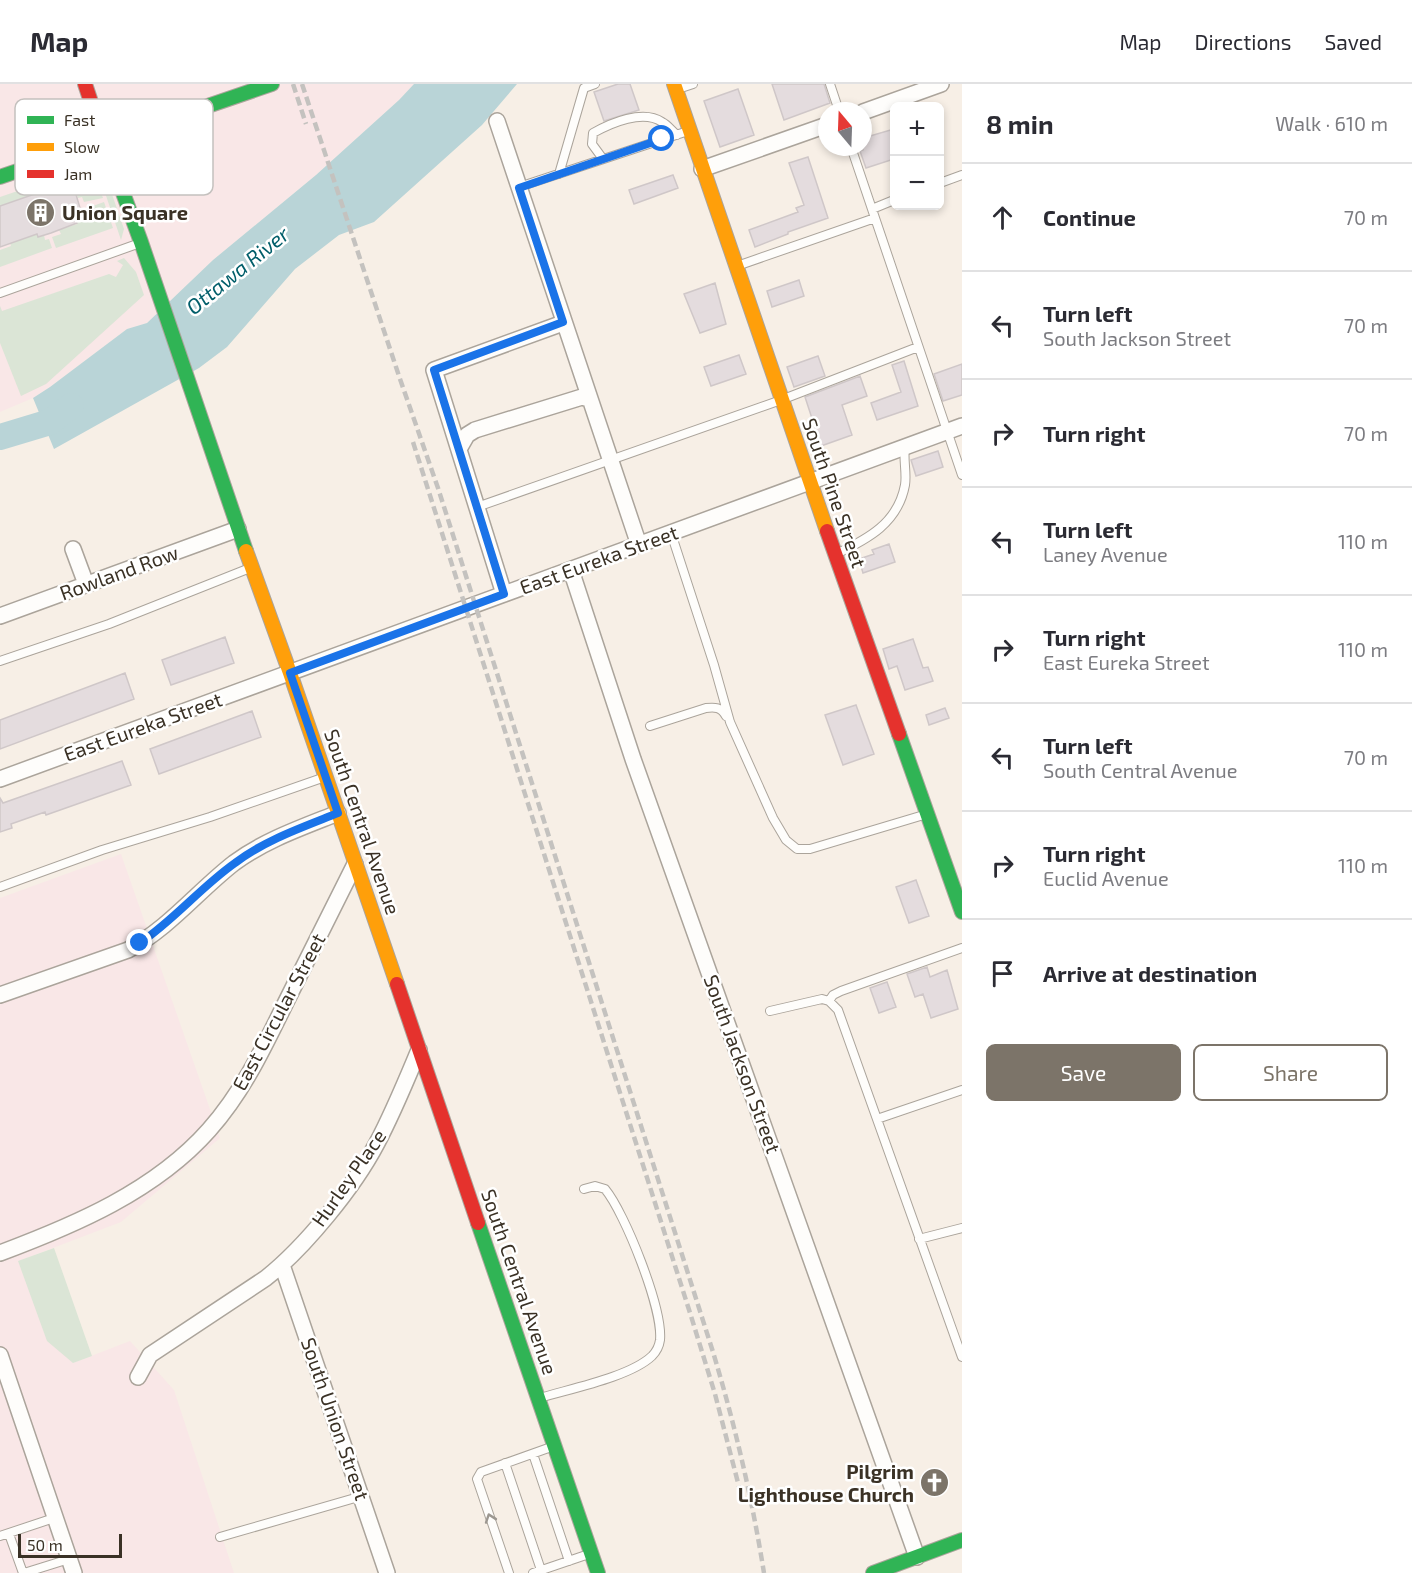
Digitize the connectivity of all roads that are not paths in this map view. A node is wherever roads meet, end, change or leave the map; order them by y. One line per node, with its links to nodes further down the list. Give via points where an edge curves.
1 (85, 84): 8 (street, South Central Avenue)
2 (272, 84): 10 (street)
3 (595, 84): 19 (lane, via 584,88)
4 (693, 84): 7 (lane)
5 (830, 84): 9 (lane)
6 (941, 84): 11 (street)
7 (675, 87): 14 (street, South Pine Street)
8 (90, 99)
9 (836, 102)
10 (213, 104)
11 (872, 109)
12 (497, 121): 23 (street)
13 (818, 128): 17 (street)
14 (683, 133): 16 (lane); 16 (lane, via 661,121 640,116 606,126 593,133 592,144); 17 (street, South Pine Street)
15 (854, 156): 26 (lane)
16 (603, 159): 19 (lane)
17 (702, 169): 29 (street, South Pine Street)
18 (15, 172): 21 (street)
19 (560, 174): 23 (lane)
20 (962, 175): 22 (lane)
21 (0, 177)
22 (944, 181)
23 (519, 188): 31 (street)
24 (124, 195): 28 (street, South Central Avenue)
25 (890, 202): 26 (lane)
26 (872, 209): 27 (lane)
27 (875, 218): 29 (lane); 32 (lane)
28 (141, 242): 30 (lane); 43 (street, South Central Avenue)
29 (736, 267): 34 (street, South Pine Street)
30 (0, 293)
31 (563, 322): 33 (street); 38 (street, via 434,370)
32 (918, 347): 34 (lane); 36 (lane)
33 (589, 399): 38 (street, via 582,397 474,430); 39 (street)
34 (781, 400): 39 (lane); 41 (street, South Pine Street)
35 (962, 426): 36 (street, East Eureka Street)
36 (947, 432): 37 (street, East Eureka Street); 40 (lane)
37 (905, 447): 41 (street, East Eureka Street); 47 (lane, via 905,483 892,515 874,535)
38 (459, 449): 42 (street)
39 (610, 460): 42 (lane); 45 (street)
40 (962, 475)
41 (810, 482): 44 (street, East Eureka Street); 47 (street, South Pine Street)
42 (477, 507): 51 (street)
43 (238, 529): 48 (street, South Central Avenue); 50 (street, Rowland Row)
44 (671, 533): 45 (street, East Eureka Street); 55 (lane)
45 (639, 545): 49 (street, East Eureka Street)
46 (73, 549): 50 (street)
47 (835, 555): 60 (street, South Pine Street)
48 (251, 568): 53 (lane, via 109,624); 54 (street, South Central Avenue)
49 (572, 570): 51 (street, East Eureka Street); 90 (street, South Jackson Street, via 633,759)
50 (86, 584): 52 (street, Rowland Row)
51 (504, 594): 54 (street, East Eureka Street)
52 (0, 616)
53 (0, 661)
54 (290, 673): 57 (street, South Central Avenue); 58 (street, East Eureka Street)
55 (730, 722): 56 (lane, via 715,707); 60 (lane, via 773,818 786,840 797,849 810,849)
56 (650, 726)
57 (326, 777): 59 (street, South Central Avenue); 62 (lane)
58 (0, 779)
59 (338, 813): 61 (street, South Central Avenue); 65 (street, via 279,837 236,862 159,930 128,950)
60 (927, 814): 63 (street, South Pine Street)
61 (355, 864): 68 (street, South Central Avenue); 74 (street, East Circular Street, via 257,1061 209,1130 173,1164 125,1197)
62 (0, 887)
63 (962, 912)
64 (962, 948): 66 (lane, via 841,991)
65 (0, 994)
66 (829, 1001): 67 (lane, via 822,999); 70 (lane, via 838,1010)
67 (770, 1011)
68 (419, 1050): 75 (street, Hurley Place, via 376,1144 327,1215); 79 (street, South Central Avenue)
69 (962, 1090): 70 (lane)
70 (877, 1119): 73 (lane)
71 (584, 1189): 79 (lane, via 605,1189 623,1217 657,1312 658,1349 641,1364 625,1371)
72 (962, 1227): 73 (lane)
73 (919, 1239): 77 (lane)
74 (0, 1253)
75 (282, 1265): 78 (street, Hurley Place, via 150,1355); 83 (street, South Union Street)
76 (0, 1355): 84 (street)
77 (961, 1358)
78 (138, 1377)
79 (538, 1398): 80 (street, South Central Avenue)
80 (554, 1446): 81 (lane); 89 (street, South Central Avenue)
81 (533, 1454): 82 (lane); 91 (lane)
82 (505, 1464): 93 (lane); 96 (lane, one-way to 82, via 477,1479 481,1472)
83 (362, 1496): 87 (lane); 95 (street, South Union Street)
84 (54, 1518): 85 (lane); 92 (street)
85 (9, 1534): 86 (lane); 94 (lane)
86 (0, 1536)
87 (220, 1537)
88 (962, 1540): 90 (street)
89 (592, 1553): 91 (lane); 97 (street, South Central Avenue)
90 (917, 1557): 98 (street)
91 (569, 1561): 93 (lane)
92 (71, 1566): 94 (lane)
93 (537, 1572)
94 (23, 1573)
95 (387, 1573)
96 (509, 1573)
97 (598, 1573)
98 (873, 1573)

